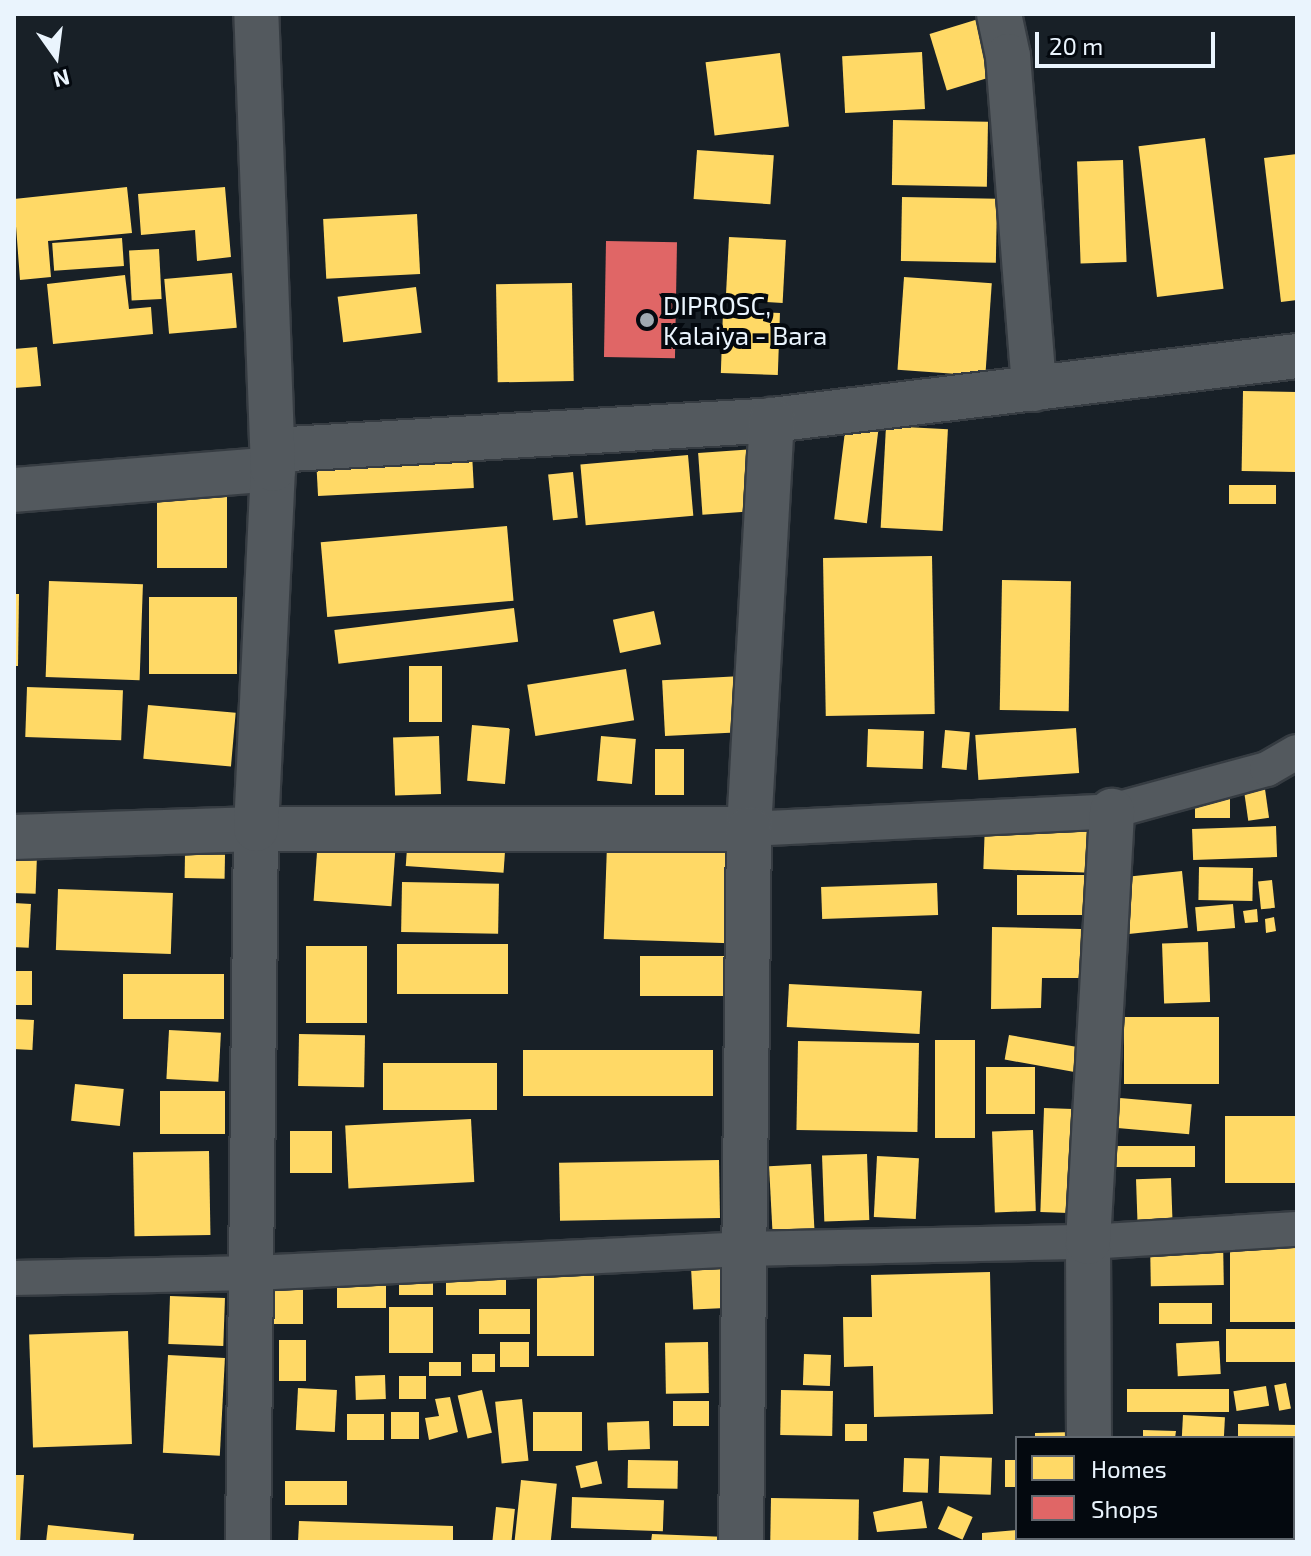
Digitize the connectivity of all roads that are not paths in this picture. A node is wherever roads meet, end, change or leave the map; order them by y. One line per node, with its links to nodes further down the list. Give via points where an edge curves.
1 (256, 14): 6 (street)
2 (999, 14): 4 (street, via 1008,56)
3 (1297, 356): 4 (street)
4 (1034, 389): 5 (street)
5 (772, 420): 6 (street); 11 (street)
6 (273, 460): 7 (street); 10 (street)
7 (14, 490)
8 (1297, 752): 9 (lane, via 1267,769)
9 (1112, 811): 11 (lane); 14 (street)
10 (256, 829): 11 (street); 12 (street); 16 (street)
11 (749, 829): 15 (street)
12 (14, 837)
13 (1297, 1229): 14 (lane)
14 (1088, 1242): 15 (lane); 18 (street)
15 (742, 1249): 16 (lane); 20 (street)
16 (254, 1273): 17 (lane); 19 (street)
17 (14, 1278)
18 (1089, 1436)
19 (248, 1542)
20 (741, 1542)

